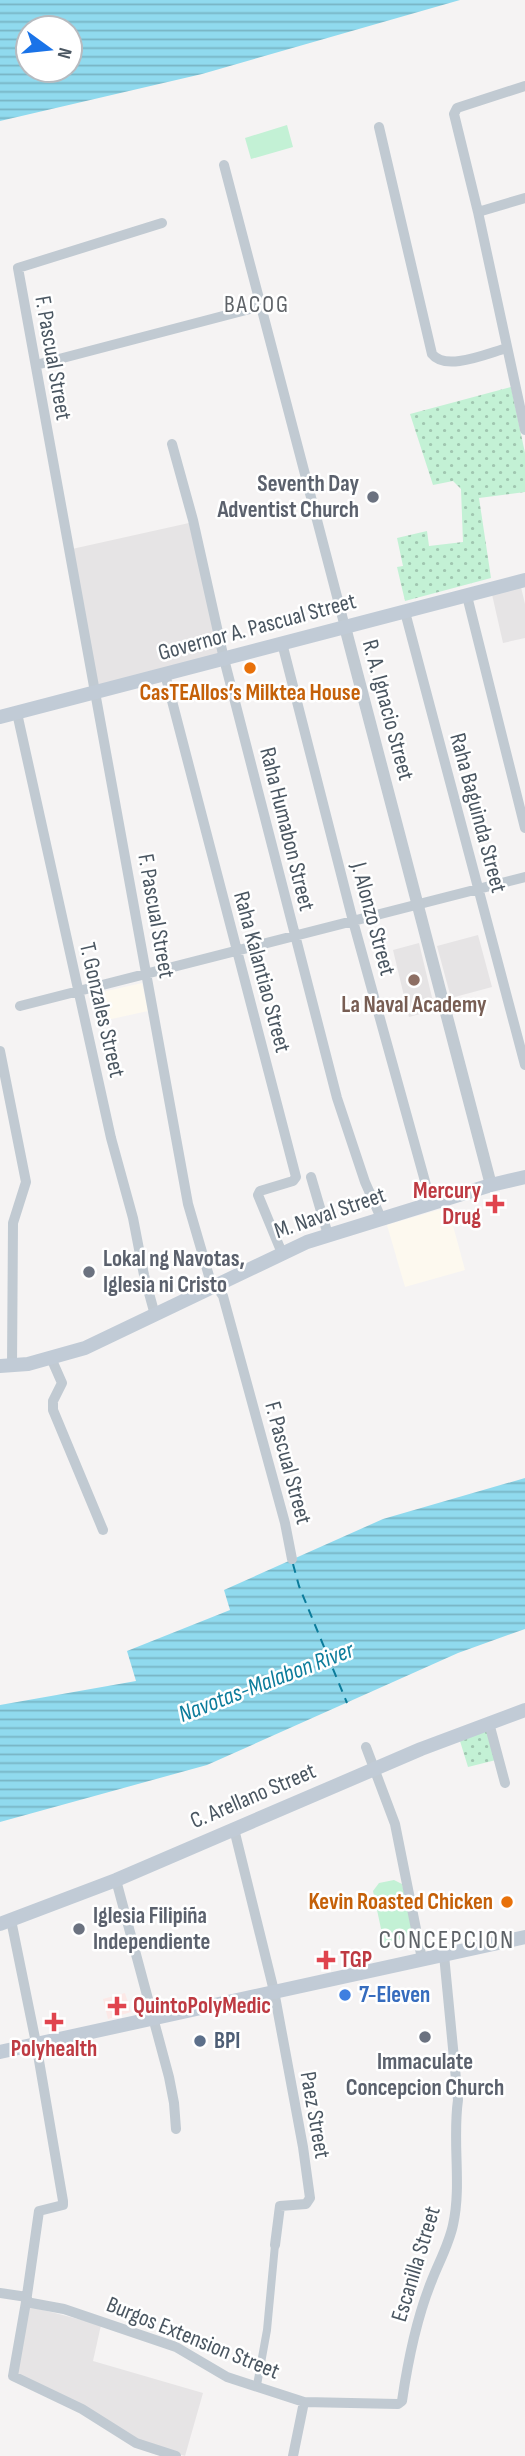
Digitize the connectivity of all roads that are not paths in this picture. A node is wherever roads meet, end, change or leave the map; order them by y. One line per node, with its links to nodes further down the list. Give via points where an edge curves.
1 (525, 86): 5 (street, via 457,108 454,114)
2 (379, 127): 8 (street, via 432,354 444,362 456,362)
3 (224, 165): 7 (street, R. A. Ignacio Street)
4 (525, 198): 5 (street)
5 (478, 212): 8 (street)
6 (162, 223): 9 (street, F. Pascual Street, via 18,268)
7 (261, 306): 9 (street); 15 (street, R. A. Ignacio Street)
8 (508, 348): 10 (street)
9 (36, 365): 19 (street, F. Pascual Street)
10 (525, 430)
11 (172, 444): 17 (street, Raha Humabon Street)
12 (524, 585): 13 (main road, Governor A. Pascual Street)
13 (467, 596): 14 (main road, Governor A. Pascual Street); 22 (street)
14 (405, 612): 15 (main road, Governor A. Pascual Street); 24 (street, Raha Baguinda Street)
15 (345, 627): 16 (main road, Governor A. Pascual Street); 25 (street, R. A. Ignacio Street)
16 (282, 643): 17 (main road, Governor A. Pascual Street); 26 (street, J. Alonzo Street)
17 (224, 659): 18 (main road, Governor A. Pascual Street); 27 (street, Raha Humabon Street)
18 (165, 674): 19 (main road, Governor A. Pascual Street); 28 (street, Raha Kalantiao Street)
19 (95, 692): 20 (main road, Governor A. Pascual Street); 29 (street, F. Pascual Street)
20 (16, 713): 21 (main road, Governor A. Pascual Street); 30 (street, T. Gonzales Street)
21 (0, 717)
22 (525, 828)
23 (525, 877): 24 (street)
24 (479, 889): 25 (street); 33 (street, Raha Baguinda Street)
25 (418, 905): 26 (street); 36 (street, R. A. Ignacio Street)
26 (353, 921): 27 (street); 37 (street, J. Alonzo Street)
27 (295, 936): 28 (street); 38 (street, Raha Humabon Street, via 337,1098)
28 (237, 951): 29 (street); 40 (street, Raha Kalantiao Street, via 296,1177 258,1195)
29 (148, 974): 30 (street); 41 (street, F. Pascual Street, via 188,1204)
30 (77, 992): 31 (street); 42 (street, T. Gonzales Street)
31 (20, 1006)
32 (0, 1051): 44 (street, via 26,1182 13,1223)
33 (525, 1065)
34 (311, 1177): 39 (street)
35 (525, 1177): 36 (main road, M. Naval Street)
36 (491, 1185): 37 (main road, M. Naval Street)
37 (432, 1203): 38 (main road, M. Naval Street)
38 (381, 1218): 39 (main road, M. Naval Street)
39 (327, 1235): 40 (main road, M. Naval Street)
40 (282, 1253): 41 (main road, M. Naval Street)
41 (216, 1286): 42 (main road, M. Naval Street); 46 (street, F. Pascual Street, via 223,1296)
42 (155, 1315): 43 (main road, M. Naval Street, via 90,1346)
43 (51, 1358): 44 (main road, M. Naval Street); 45 (street, via 62,1383 52,1410)
44 (6, 1366)
45 (103, 1530)
46 (292, 1559)
47 (525, 1710): 48 (main road, C. Arellano Street)
48 (489, 1723): 50 (main road, C. Arellano Street); 51 (street)
49 (366, 1747): 50 (street)
50 (375, 1768): 52 (main road, C. Arellano Street); 57 (street, via 395,1824)
51 (505, 1783)
52 (233, 1829): 53 (main road, C. Arellano Street); 58 (street, Paez Street)
53 (116, 1880): 54 (main road, C. Arellano Street); 59 (street)
54 (5, 1922): 60 (street)
55 (525, 1937): 56 (main road)
56 (444, 1955): 57 (main road); 67 (street, Escanilla Street, via 458,2100 456,2197 453,2224 410,2345 402,2401)
57 (422, 1959): 58 (main road)
58 (274, 1992): 59 (main road); 63 (street, Paez Street, via 310,2198 306,2204 280,2206)
59 (155, 2017): 60 (main road); 62 (street)
60 (36, 2043): 61 (main road); 65 (street, via 63,2205 39,2211)
61 (0, 2052)
62 (176, 2129)
63 (275, 2245): 66 (street, Paez Street)
64 (0, 2293): 65 (street, Burgos Extension Street)
65 (27, 2300): 66 (street, Burgos Extension Street, via 177,2347 227,2377); 68 (street, via 13,2376 82,2409 136,2444)
66 (257, 2385): 67 (street, Burgos Extension Street)
67 (304, 2402): 69 (street)
68 (176, 2456)
69 (293, 2456)

